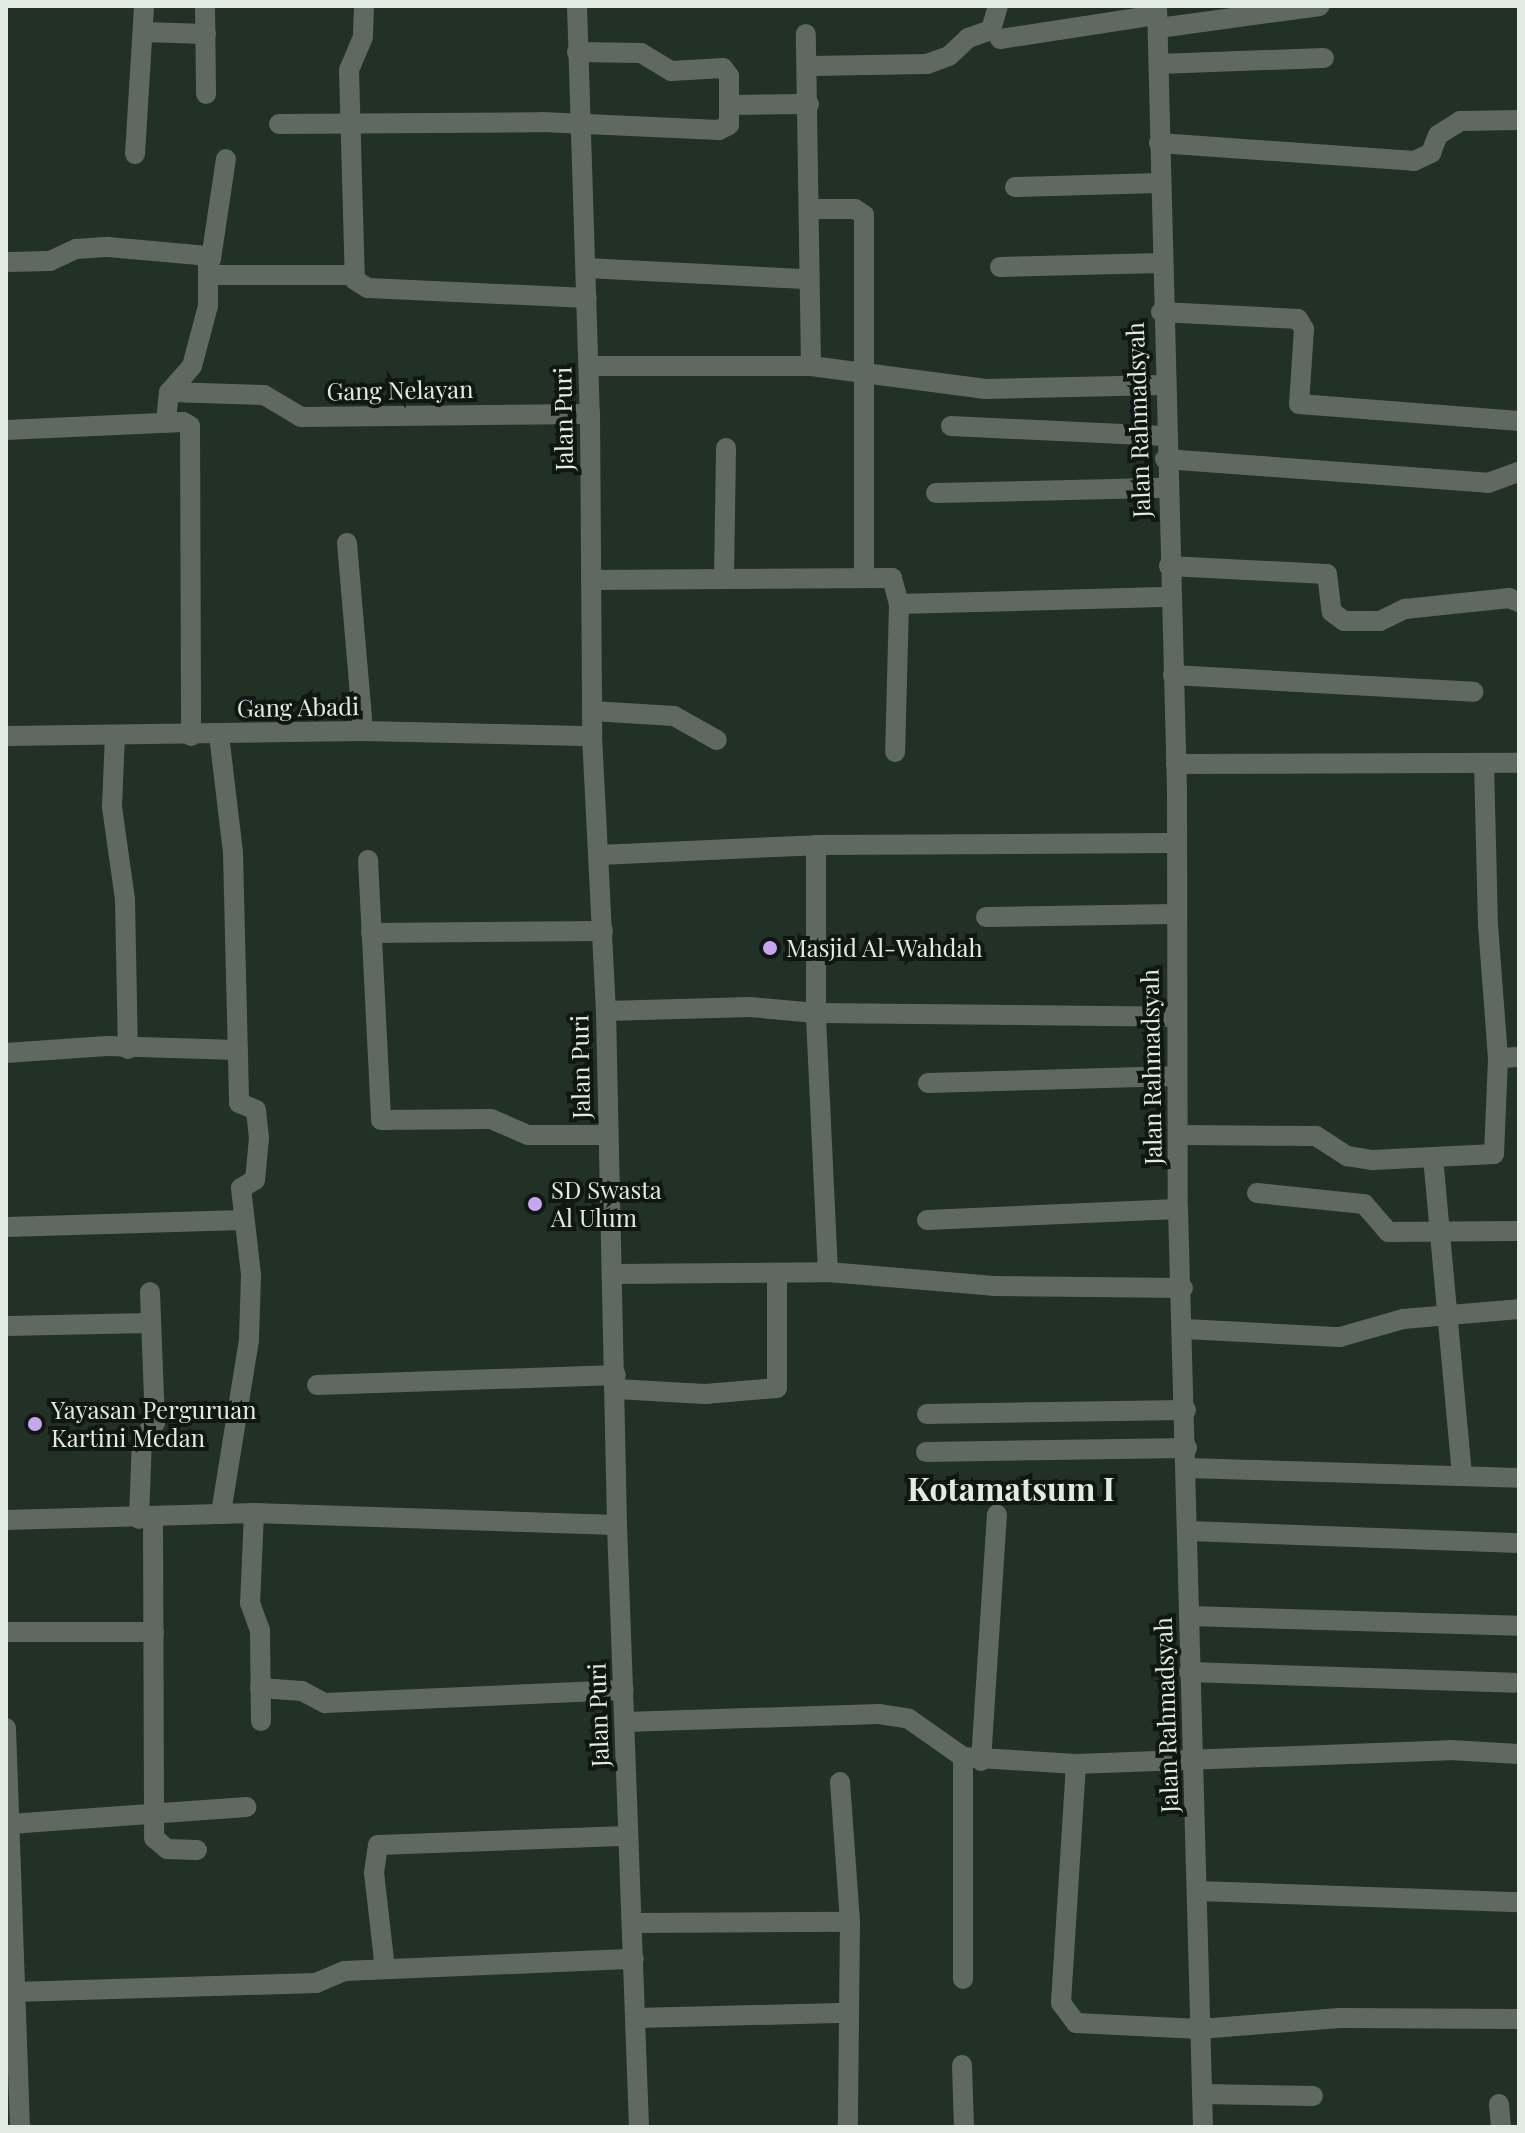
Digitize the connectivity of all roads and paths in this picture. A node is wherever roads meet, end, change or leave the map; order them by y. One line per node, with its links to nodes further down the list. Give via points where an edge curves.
1 (144, 6): 8 (street)
2 (205, 6): 9 (street)
3 (364, 6): 20 (street, via 363,37 349,70)
4 (577, 6): 12 (street, Jalan Puri)
5 (998, 6): 15 (street, via 991,30 927,64)
6 (1319, 6): 7 (street)
7 (1158, 16): 11 (street); 14 (street, Jalan Rahmadsyah)
8 (143, 32): 9 (street); 24 (street)
9 (206, 34): 16 (street)
10 (806, 34): 15 (street)
11 (1000, 39)
12 (577, 52): 18 (street, via 641,53 671,71 723,68 729,76); 22 (street, Jalan Puri)
13 (1324, 58): 14 (street)
14 (1159, 64): 23 (street, Jalan Rahmadsyah)
15 (810, 66): 17 (street)
16 (206, 94)
17 (809, 104): 18 (street); 28 (street)
18 (731, 105): 22 (street, via 729,125 719,130)
19 (1519, 120): 23 (street, via 1460,121 1438,135 1431,153 1414,161)
20 (352, 122): 21 (street); 22 (street, via 542,122); 34 (street)
21 (279, 124)
22 (581, 128): 33 (street, Jalan Puri)
23 (1159, 143): 26 (street, Jalan Rahmadsyah)
24 (135, 154)
25 (226, 159): 31 (street)
26 (1160, 183): 27 (street); 30 (street, Jalan Rahmadsyah)
27 (1015, 187)
28 (809, 209): 35 (street); 40 (street, via 855,209 864,215)
29 (6, 262): 31 (street, via 50,261 76,249 108,247)
30 (1161, 263): 32 (street); 37 (street, Jalan Rahmadsyah)
31 (211, 267): 34 (street); 42 (street, via 192,366)
32 (1000, 267)
33 (586, 268): 35 (street); 36 (street, Jalan Puri)
34 (353, 275): 36 (street, via 368,288)
35 (806, 279): 39 (street)
36 (587, 298): 38 (street, Jalan Puri)
37 (1161, 312): 41 (street, Jalan Rahmadsyah); 44 (street, via 1298,319 1304,329 1299,404)
38 (589, 366): 39 (street); 43 (street, Jalan Puri)
39 (811, 366): 40 (street)
40 (866, 374): 41 (street, via 985,389); 56 (street)
41 (1164, 385): 48 (street, Jalan Rahmadsyah)
42 (169, 392): 43 (street, Gang Nelayan, via 264,395 301,417); 45 (street)
43 (590, 414): 58 (street, Jalan Puri)
44 (1519, 421)
45 (174, 423): 47 (street); 69 (street, via 193,433)
46 (951, 426): 48 (street)
47 (6, 430)
48 (1165, 436): 50 (street, Jalan Rahmadsyah)
49 (726, 448): 57 (street)
50 (1165, 459): 51 (street, via 1488,483); 52 (street, Jalan Rahmadsyah)
51 (1519, 472)
52 (1165, 488): 53 (street); 55 (street, Jalan Rahmadsyah)
53 (936, 493)
54 (347, 543): 65 (street)
55 (1169, 566): 59 (street, Jalan Rahmadsyah); 60 (street, via 1327,574 1332,612 1344,621 1388,620 1405,609 1509,598)
56 (864, 575): 57 (street); 61 (street, via 892,578)
57 (724, 578): 58 (street)
58 (591, 580): 64 (street, Jalan Puri)
59 (1172, 597): 61 (street); 62 (street, Jalan Rahmadsyah)
60 (1519, 602)
61 (899, 604): 72 (street)
62 (1173, 675): 63 (street); 75 (street, Jalan Rahmadsyah)
63 (1474, 692)
64 (592, 711): 70 (street, Jalan Puri); 71 (street, via 674,716)
65 (363, 731): 67 (street, Gang Abadi); 70 (street, Gang Abadi)
66 (115, 735): 68 (street, Gang Abadi); 69 (street, Gang Abadi); 87 (street, via 112,807 125,899)
67 (219, 735): 69 (street, Gang Abadi); 88 (street, via 233,853)
68 (6, 736)
69 (191, 736)
70 (592, 736): 78 (street, Jalan Puri)
71 (717, 740)
72 (895, 752)
73 (1484, 763): 74 (street); 75 (street); 90 (street, via 1488,926)
74 (1519, 763)
75 (1176, 764): 76 (street, Jalan Rahmadsyah)
76 (1175, 843): 77 (street); 80 (street, Jalan Rahmadsyah)
77 (816, 845): 78 (street); 85 (street)
78 (599, 855): 82 (street, Jalan Puri)
79 (368, 860): 83 (street)
80 (1176, 914): 81 (street); 86 (street, Jalan Rahmadsyah)
81 (986, 917)
82 (603, 931): 83 (street); 84 (street, Jalan Puri)
83 (371, 933): 93 (street, via 381,1120 491,1119 528,1135)
84 (606, 1011): 85 (street, via 750,1007); 93 (street, Jalan Puri)
85 (816, 1013): 86 (street); 103 (street)
86 (1175, 1017): 91 (street, Jalan Rahmadsyah)
87 (128, 1049): 88 (street); 89 (street)
88 (238, 1050): 98 (street, via 239,1103 256,1110 259,1138 255,1180 241,1188)
89 (6, 1053)
90 (1509, 1057): 95 (street, via 1494,1154)
91 (1177, 1076): 92 (street); 94 (street, Jalan Rahmadsyah)
92 (928, 1083)
93 (607, 1135): 105 (street, Jalan Puri)
94 (1179, 1135): 95 (street, via 1316,1136 1347,1156); 97 (street, Jalan Rahmadsyah)
95 (1433, 1157): 102 (street)
96 (1257, 1193): 102 (street, via 1364,1204 1383,1231)
97 (1178, 1209): 99 (street); 106 (street, Jalan Rahmadsyah)
98 (243, 1220): 100 (street); 121 (street, via 251,1275 249,1340)
99 (927, 1220)
100 (6, 1227)
101 (1519, 1231): 102 (street)
102 (1439, 1233): 109 (street)
103 (828, 1272): 104 (street); 106 (street, via 993,1286)
104 (777, 1273): 105 (street); 113 (street, via 777,1388 705,1394)
105 (614, 1274): 113 (street, Jalan Puri)
106 (1183, 1288): 112 (street, Jalan Rahmadsyah)
107 (150, 1292): 110 (street)
108 (1519, 1309): 109 (street)
109 (1448, 1314): 112 (street, via 1380,1324 1340,1337); 119 (street)
110 (149, 1323): 111 (street); 124 (street, via 155,1423 142,1438)
111 (6, 1326)
112 (1185, 1329): 115 (street, Jalan Rahmadsyah)
113 (616, 1382): 114 (street); 126 (street, Jalan Puri)
114 (317, 1385)
115 (1186, 1410): 116 (street); 118 (street, Jalan Rahmadsyah)
116 (927, 1414)
117 (926, 1452): 118 (street)
118 (1187, 1458): 119 (street); 127 (street, Jalan Rahmadsyah)
119 (1462, 1473): 120 (street)
120 (1519, 1478)
121 (221, 1513): 122 (street); 124 (street)
122 (254, 1513): 126 (street); 135 (street, via 250,1603 260,1630)
123 (997, 1515): 141 (street)
124 (146, 1519): 125 (street); 132 (street)
125 (6, 1520)
126 (617, 1525): 136 (street, Jalan Puri)
127 (1188, 1531): 128 (street); 129 (street, Jalan Rahmadsyah)
128 (1519, 1543)
129 (1189, 1616): 130 (street); 133 (street, Jalan Rahmadsyah)
130 (1519, 1626)
131 (6, 1632): 132 (street)
132 (154, 1632): 146 (street)
133 (1189, 1672): 134 (street); 142 (street, Jalan Rahmadsyah)
134 (1514, 1683)
135 (260, 1688): 136 (street, via 302,1691 325,1703); 137 (street)
136 (624, 1690): 138 (street, Jalan Puri)
137 (261, 1721)
138 (624, 1722): 141 (street, via 879,1714 909,1719); 148 (street, Jalan Puri)
139 (6, 1728): 147 (street)
140 (1519, 1754): 142 (street, via 1450,1750)
141 (972, 1759): 143 (street); 157 (street)
142 (1193, 1760): 143 (street); 150 (street, Jalan Rahmadsyah)
143 (1076, 1764): 162 (street, via 1063,2011 1076,2023)
144 (840, 1782): 152 (street)
145 (246, 1807): 146 (street)
146 (154, 1810): 147 (street); 149 (street, via 154,1838 160,1846)
147 (10, 1824): 154 (street)
148 (627, 1836): 153 (street, Jalan Puri); 156 (street, via 378,1845 374,1873)
149 (197, 1850)
150 (1198, 1891): 151 (street); 162 (street, Jalan Rahmadsyah)
151 (1519, 1902)
152 (850, 1922): 153 (street); 159 (street)
153 (632, 1923): 155 (street, Jalan Puri)
154 (10, 1925): 158 (street)
155 (634, 1959): 156 (street); 160 (street, Jalan Puri)
156 (385, 1969): 158 (street, via 344,1971 316,1983)
157 (963, 1979)
158 (14, 1992): 167 (street)
159 (848, 2013): 160 (street); 169 (street)
160 (636, 2018): 168 (street, Jalan Puri)
161 (1519, 2019): 162 (street, via 1340,2018)
162 (1200, 2029): 164 (street, Jalan Rahmadsyah)
163 (962, 2065): 170 (street)
164 (1202, 2094): 165 (street); 171 (street, Jalan Rahmadsyah)
165 (1313, 2096)
166 (1499, 2104): 172 (street)
167 (20, 2127)
168 (639, 2127)
169 (848, 2127)
170 (964, 2127)
171 (1203, 2127)
172 (1501, 2127)

